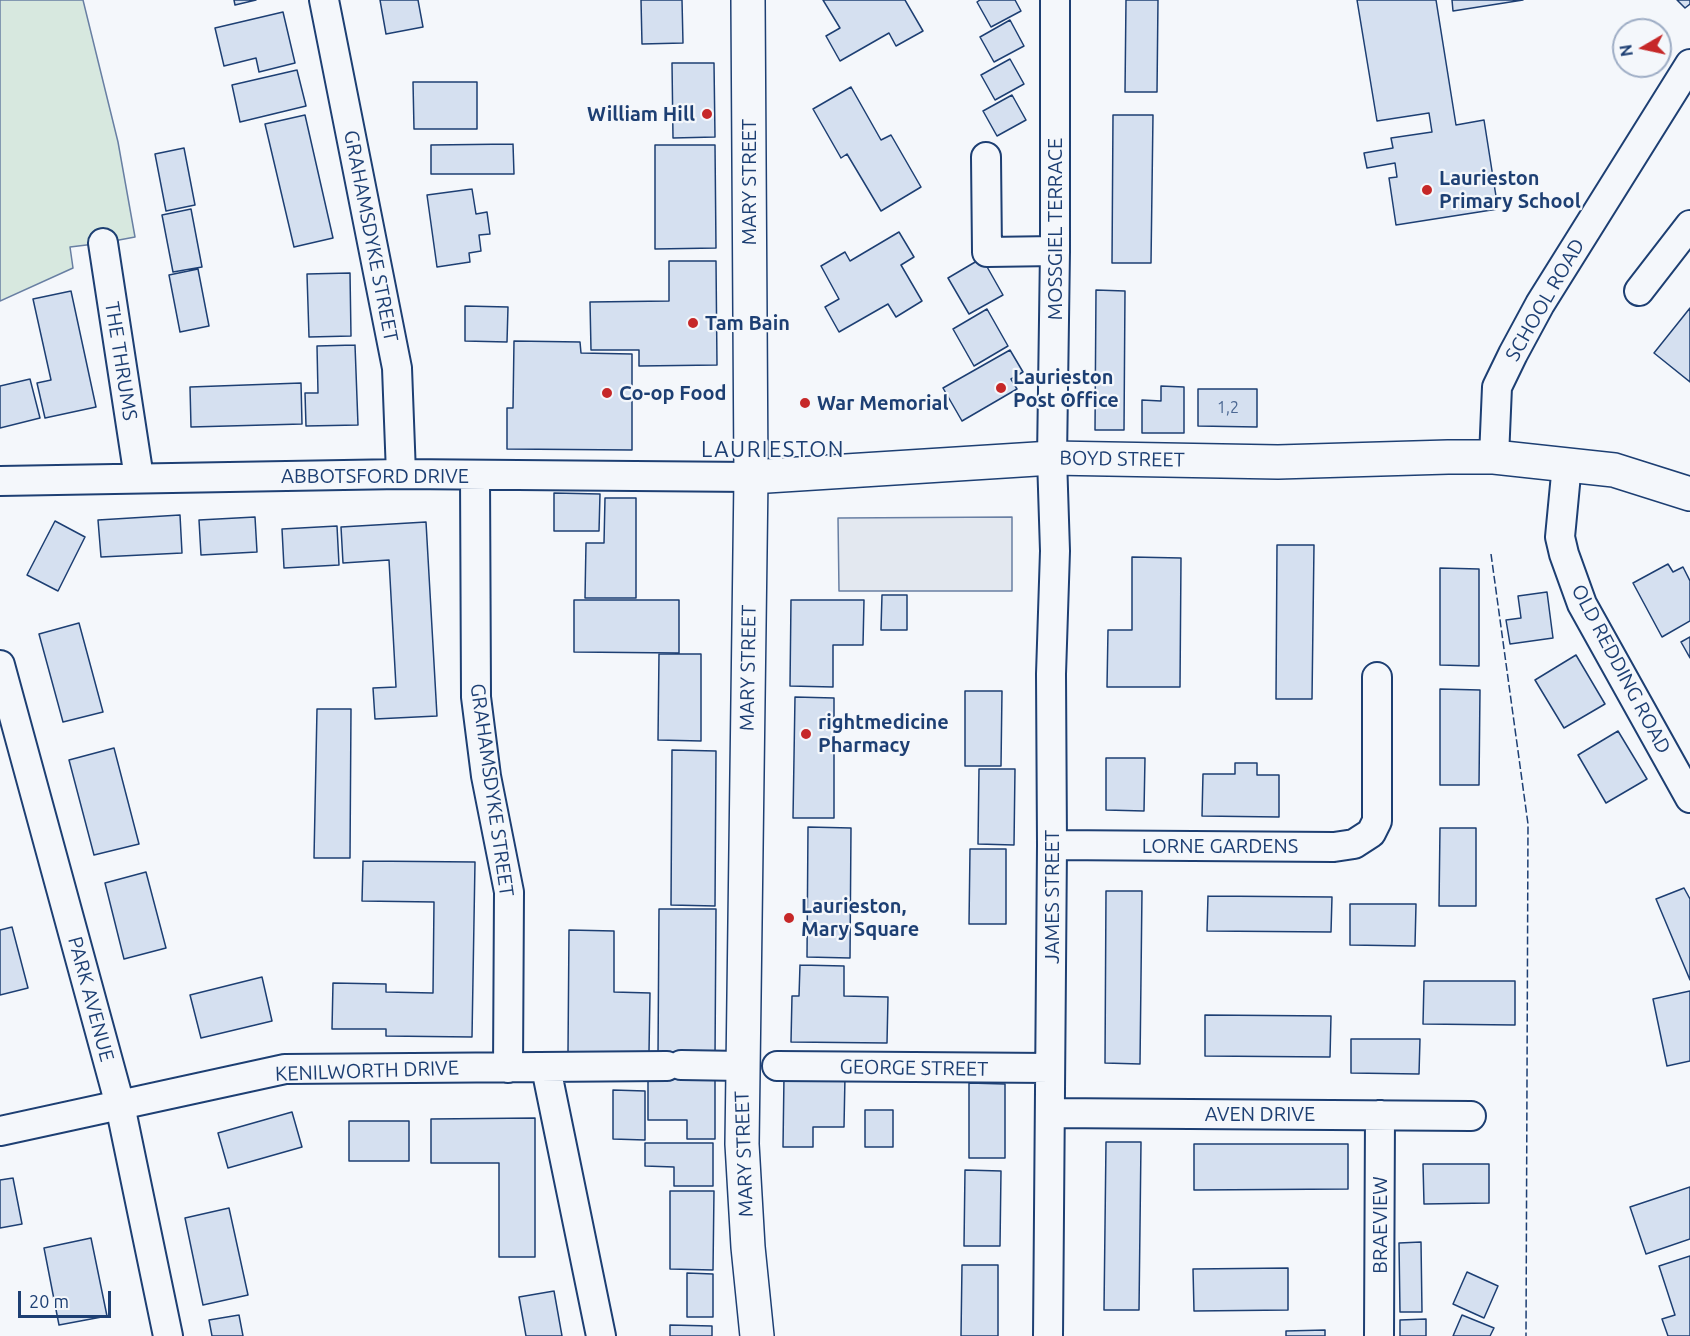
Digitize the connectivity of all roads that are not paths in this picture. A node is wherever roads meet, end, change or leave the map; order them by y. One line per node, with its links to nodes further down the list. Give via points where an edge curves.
1 (324, 0): 13 (street, GRAHAMSDYKE STREET, via 397,368)
2 (748, 0): 15 (main road, MARY STREET)
3 (1055, 0): 8 (street, MOSSGIEL TERRACE)
4 (1690, 64): 10 (street, SCHOOL ROAD, via 1540,304 1513,354 1497,387)
5 (986, 157): 8 (street, via 987,252)
6 (1690, 225): 9 (street)
7 (103, 243): 16 (street, THE THRUMS)
8 (1055, 251): 11 (street, MOSSGIEL TERRACE)
9 (1639, 291)
10 (1494, 457): 11 (main road, BOYD STREET, via 1278,462); 12 (main road, BOYD STREET)
11 (1052, 458): 15 (main road, BOYD STREET); 22 (street, JAMES STREET)
12 (1567, 464): 18 (main road, BOYD STREET, via 1614,470); 21 (street, OLD REDDING ROAD, via 1560,537 1582,604)
13 (400, 474): 14 (street, ABBOTSFORD DRIVE); 16 (street, ABBOTSFORD DRIVE)
14 (475, 476): 15 (street, ABBOTSFORD DRIVE); 25 (street, GRAHAMSDYKE STREET, via 476,697 486,776 509,892)
15 (751, 477): 23 (main road, MARY STREET)
16 (139, 478): 17 (street, ABBOTSFORD DRIVE)
17 (0, 481)
18 (1690, 494)
19 (0, 665): 28 (street, PARK AVENUE)
20 (1377, 677): 22 (street, LORNE GARDENS, via 1377,821 1371,833 1354,844)
21 (1690, 798)
22 (1052, 845): 27 (street, JAMES STREET)
23 (742, 1065): 26 (street, KENILWORTH DRIVE); 35 (main road, MARY STREET, via 743,1167)
24 (777, 1066): 27 (street, GEORGE STREET)
25 (508, 1068): 26 (street, KENILWORTH DRIVE); 28 (street, KENILWORTH DRIVE, via 285,1069)
26 (546, 1068): 34 (street)
27 (1050, 1068): 29 (street, JAMES STREET)
28 (120, 1105): 32 (street, KENILWORTH DRIVE); 33 (street, PARK AVENUE)
29 (1050, 1113): 30 (street, AVEN DRIVE); 36 (street, JAMES STREET)
30 (1380, 1115): 31 (street, AVEN DRIVE); 37 (street, BRAEVIEW)
31 (1471, 1116)
32 (0, 1131)
33 (168, 1336)
34 (601, 1336)
35 (758, 1336)
36 (1048, 1336)
37 (1379, 1336)

